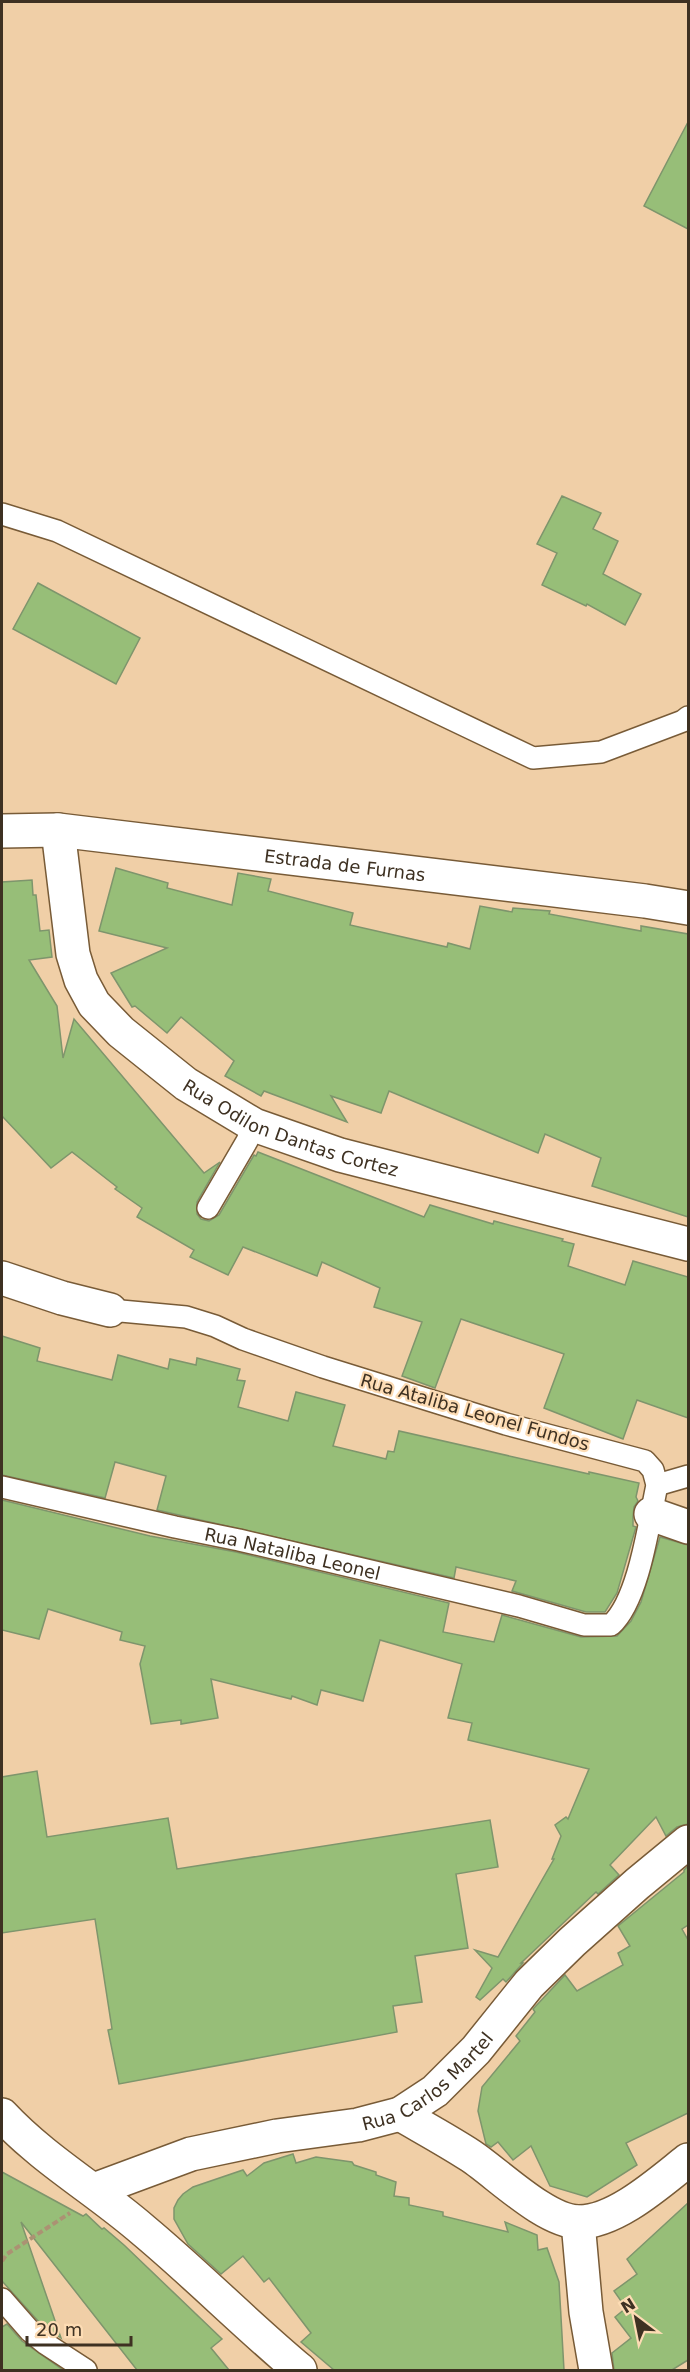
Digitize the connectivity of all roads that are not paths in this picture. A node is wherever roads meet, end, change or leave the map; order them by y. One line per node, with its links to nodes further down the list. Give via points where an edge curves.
1 (2, 514): 2 (lane, via 57,531 533,758 601,752)
2 (688, 717)
3 (58, 830): 4 (street, Estrada de Furnas); 5 (street, Estrada de Furnas); 6 (street, Rua Odilon Dantas Cortez, via 73,954 94,1004 121,1032 186,1084)
4 (2, 831)
5 (688, 908)
6 (254, 1125): 7 (lane); 8 (street, Rua Odilon Dantas Cortez, via 340,1155)
7 (208, 1208)
8 (688, 1244)
9 (2, 1278): 10 (street)
10 (110, 1310): 13 (lane, Rua Ataliba Leonel Fundos, via 186,1317 323,1367 506,1424 645,1461 653,1470)
11 (688, 1476): 13 (lane)
12 (2, 1487): 13 (lane, Rua Nataliba Leonel, via 519,1606 584,1625 611,1625 619,1618 634,1586)
13 (654, 1499): 14 (street)
14 (688, 1527)
15 (688, 1842): 16 (street, Rua Carlos Martel, via 636,1884 529,1984 476,2050 435,2091)
16 (400, 2114): 19 (street, Rua Carlos Martel, via 191,2154); 20 (street, via 471,2156 548,2213)
17 (2, 2115): 19 (street, via 24,2140)
18 (688, 2160): 20 (street, via 643,2196 602,2218)
19 (94, 2190): 23 (street)
20 (578, 2222): 24 (street)
21 (2, 2299): 22 (lane, via 30,2331)
22 (86, 2370)
23 (300, 2370)
24 (596, 2370)

